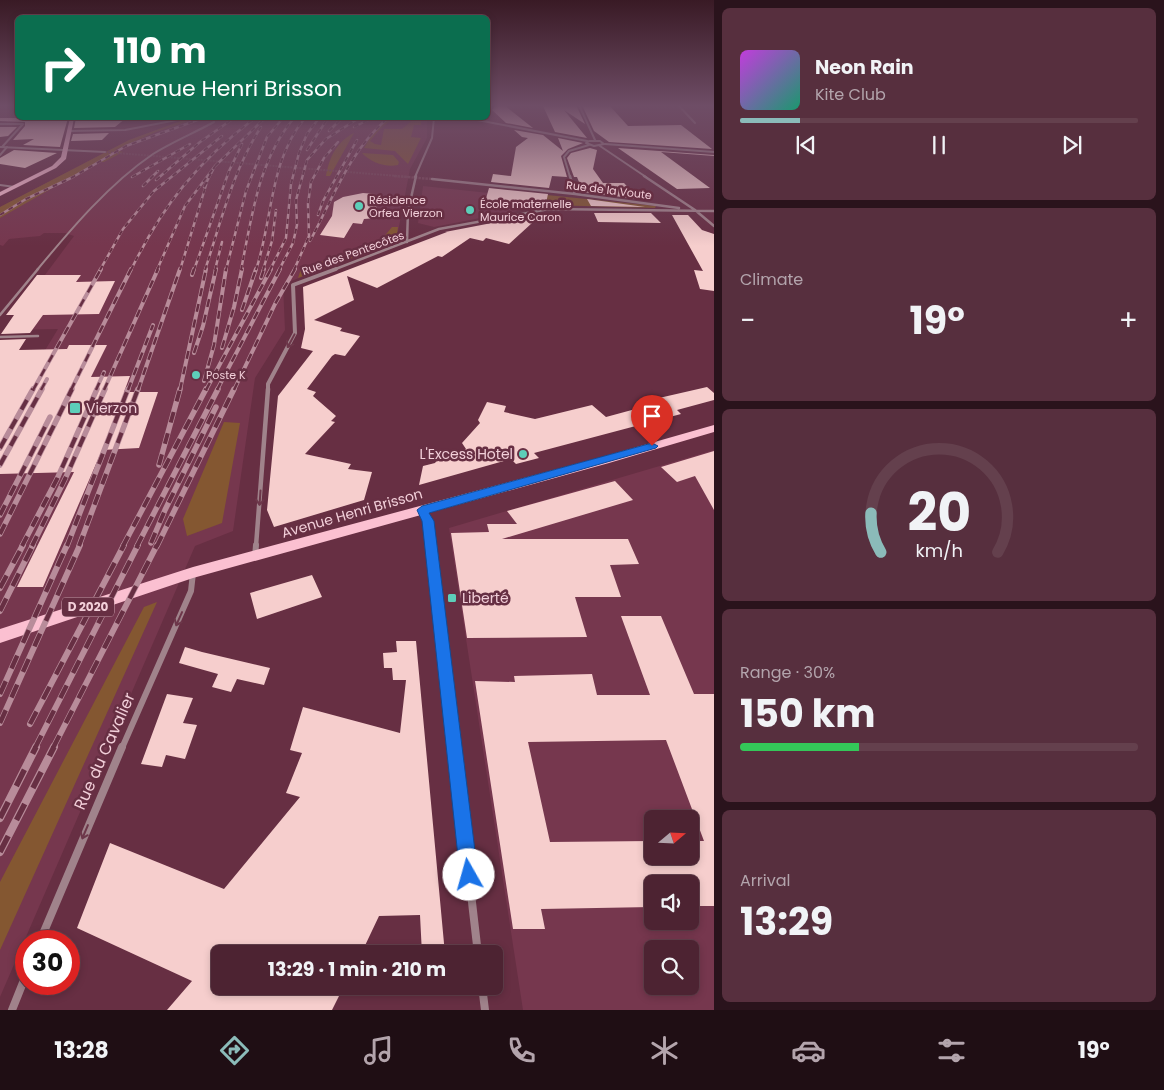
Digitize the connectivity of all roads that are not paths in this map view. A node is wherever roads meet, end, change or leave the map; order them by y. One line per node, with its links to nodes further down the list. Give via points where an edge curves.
1 (65, 152): 8 (main road, via 58,164)
2 (158, 152): 15 (lane, via 124,177 67,234)
3 (425, 152): 14 (street, via 413,186)
4 (568, 152): 10 (street, via 564,157)
5 (609, 152): 11 (street)
6 (432, 179): 10 (street, Rue de la Voute)
7 (0, 185): 8 (lane)
8 (15, 187): 9 (main road)
9 (0, 194)
10 (575, 194): 11 (street, Rue de la Voute)
11 (695, 210): 12 (street); 13 (street); 14 (street, Rue des Pentecôtes, via 549,209 439,230)
12 (714, 211)
13 (714, 226)
14 (407, 242): 20 (street, Rue des Pentecôtes, one-way to 20, via 293,285 295,333 268,384)
15 (0, 315)
16 (0, 336): 17 (lane)
17 (38, 336)
18 (714, 428): 19 (main road, Avenue Henri Brisson / D 2020)
19 (422, 510): 20 (main road, Avenue Henri Brisson / D 2020); 24 (street, via 428,521)
20 (256, 557): 21 (main road, Avenue Henri Brisson / D 2020)
21 (193, 573): 22 (main road, Avenue Henri Brisson / D 2020); 23 (street, Rue du Cavalier, one-way to 23, via 191,591)
22 (0, 636)
23 (45, 930)
24 (477, 945)
25 (18, 995): 27 (street)
26 (483, 995): 28 (street)
27 (12, 1010)
28 (485, 1010)

